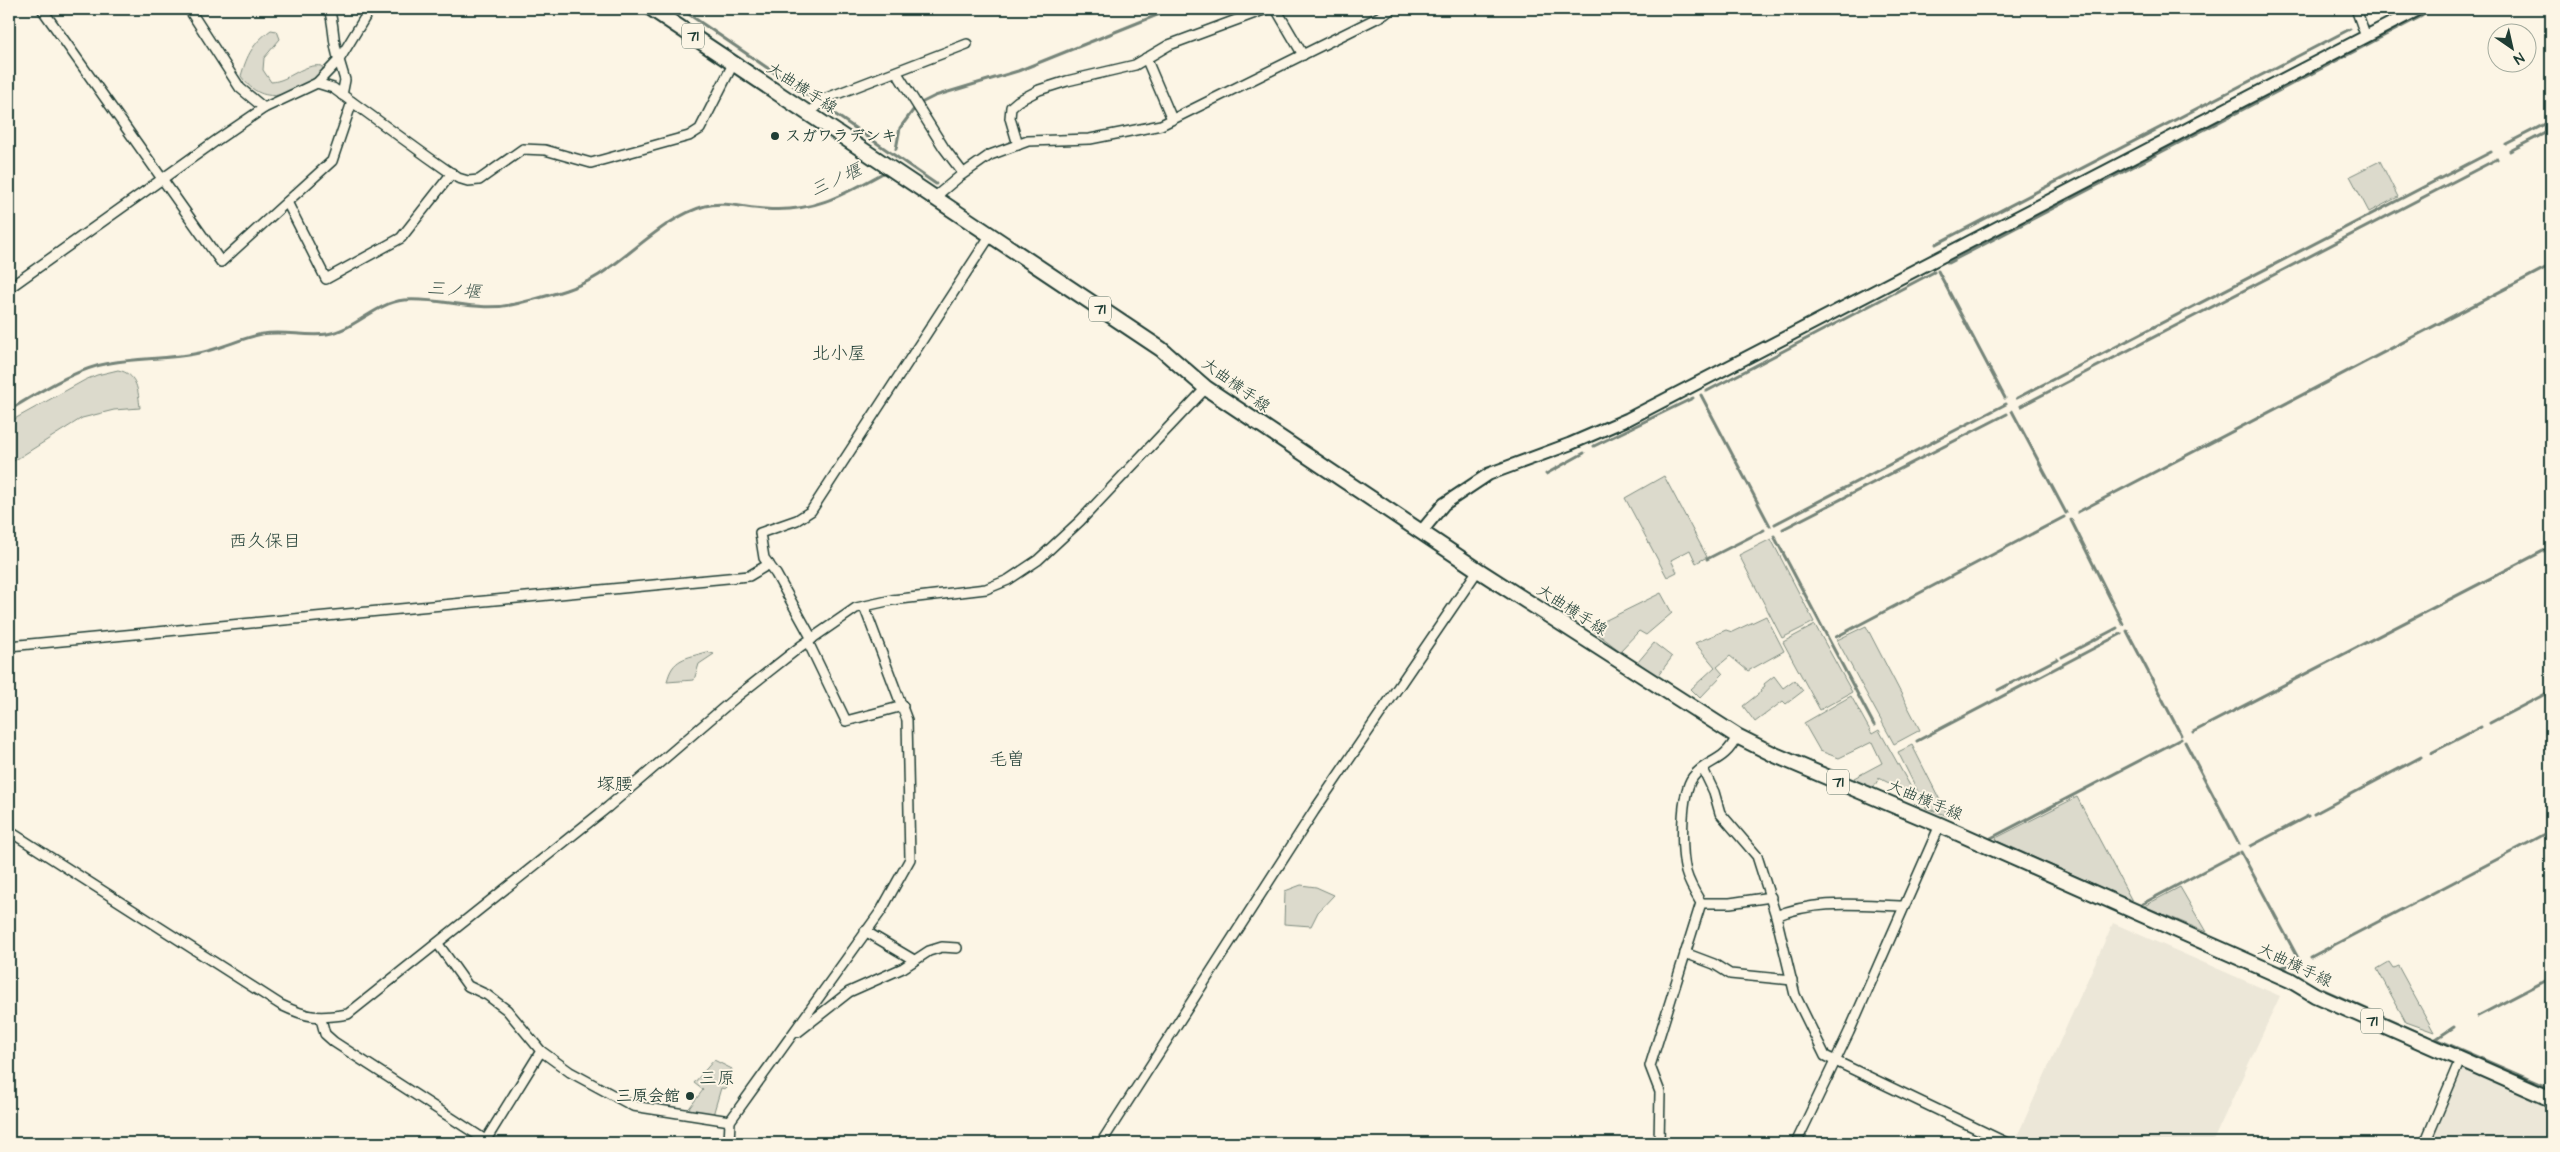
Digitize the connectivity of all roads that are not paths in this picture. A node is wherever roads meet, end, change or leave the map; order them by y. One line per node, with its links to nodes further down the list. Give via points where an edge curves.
1 (42, 9): 27 (street)
2 (189, 9): 21 (street, via 240,88)
3 (329, 9): 15 (street, via 334,23 332,43)
4 (370, 9): 15 (street)
5 (652, 9): 16 (main road, 大曲横手線 / 71)
6 (1266, 9): 14 (street, via 1169,45)
7 (1276, 9): 13 (street)
8 (1391, 9): 13 (street)
9 (2356, 9): 11 (street)
10 (2419, 9): 11 (street)
11 (2366, 37): 33 (street, via 1628,419 1489,474 1444,504)
12 (967, 44): 17 (street)
13 (1303, 54): 23 (street)
14 (1146, 58): 23 (street); 24 (street, via 1135,64 1067,81 1018,100 1010,107 1010,118)
15 (339, 60): 18 (street); 19 (street, via 345,80)
16 (733, 64): 22 (main road, 大曲横手線 / 71); 25 (street, via 700,129 689,136 590,163 546,150 523,149 479,180 468,181)
17 (897, 73): 22 (street, via 824,99); 26 (street)
18 (317, 83): 19 (street); 21 (street)
19 (342, 95): 20 (street)
20 (352, 102): 25 (street); 29 (street, via 332,161)
21 (264, 108): 27 (street)
22 (808, 113): 28 (main road, 大曲横手線 / 71)
23 (1172, 120): 24 (street, via 1090,139 1028,141)
24 (1018, 145): 26 (street, via 990,155)
25 (452, 173): 29 (street, via 402,238 326,279)
26 (963, 174): 28 (street)
27 (164, 178): 29 (street, via 222,262); 31 (street)
28 (935, 197): 30 (main road, 大曲横手線 / 71)
29 (287, 202)
30 (990, 236): 32 (main road, 大曲横手線 / 71, via 1161,349); 34 (street, via 811,511 797,520 760,533 764,558)
31 (9, 288)
32 (1206, 388): 33 (main road, 大曲横手線 / 71); 36 (street, via 1080,521 1038,560 1008,580 986,589)
33 (1421, 532): 35 (main road, 大曲横手線 / 71)
34 (769, 564): 37 (street); 38 (street, via 749,576)
35 (1478, 570): 40 (main road, 大曲横手線 / 71); 63 (street, via 1314,812)
36 (864, 606): 37 (street, via 856,608); 39 (street)
37 (810, 640): 39 (street, via 846,721); 49 (street, via 735,698 608,807)
38 (9, 646)
39 (903, 706): 48 (street, via 907,720 910,859 881,911)
40 (1737, 736): 41 (street, via 1731,750); 42 (main road, 大曲横手線 / 71)
41 (1703, 769): 44 (street, via 1720,813 1757,856); 45 (street, via 1693,776 1689,786 1683,838 1686,870)
42 (1940, 825): 46 (street); 57 (main road, 大曲横手線 / 71, via 2290,980 2316,995)
43 (9, 831): 54 (street, via 281,1004 304,1016)
44 (1771, 897): 45 (street); 47 (street)
45 (1701, 903): 51 (street)
46 (1904, 906): 47 (street, via 1819,904); 58 (street)
47 (1776, 916): 53 (street)
48 (865, 931): 52 (street); 55 (street)
49 (438, 944): 54 (street, via 348,1014); 56 (street, via 468,986 488,995 508,1010)
50 (957, 948): 52 (street, via 942,946)
51 (1685, 953): 53 (street, via 1730,974); 64 (street, via 1650,1066 1660,1092)
52 (914, 960): 55 (street, via 849,992)
53 (1792, 980): 58 (street, via 1808,1024 1825,1056)
54 (321, 1019): 61 (street, via 325,1034 334,1042)
55 (790, 1037): 60 (street)
56 (541, 1051): 60 (street, via 570,1072 633,1106); 61 (street)
57 (2460, 1060): 59 (main road, 大曲横手線 / 71); 67 (street)
58 (1835, 1061): 65 (street); 66 (street)
59 (2551, 1099)
60 (730, 1121): 62 (street)
61 (486, 1142)
62 (729, 1143)
63 (1101, 1143)
64 (1659, 1143)
65 (1796, 1143)
66 (2007, 1143)
67 (2425, 1143)

